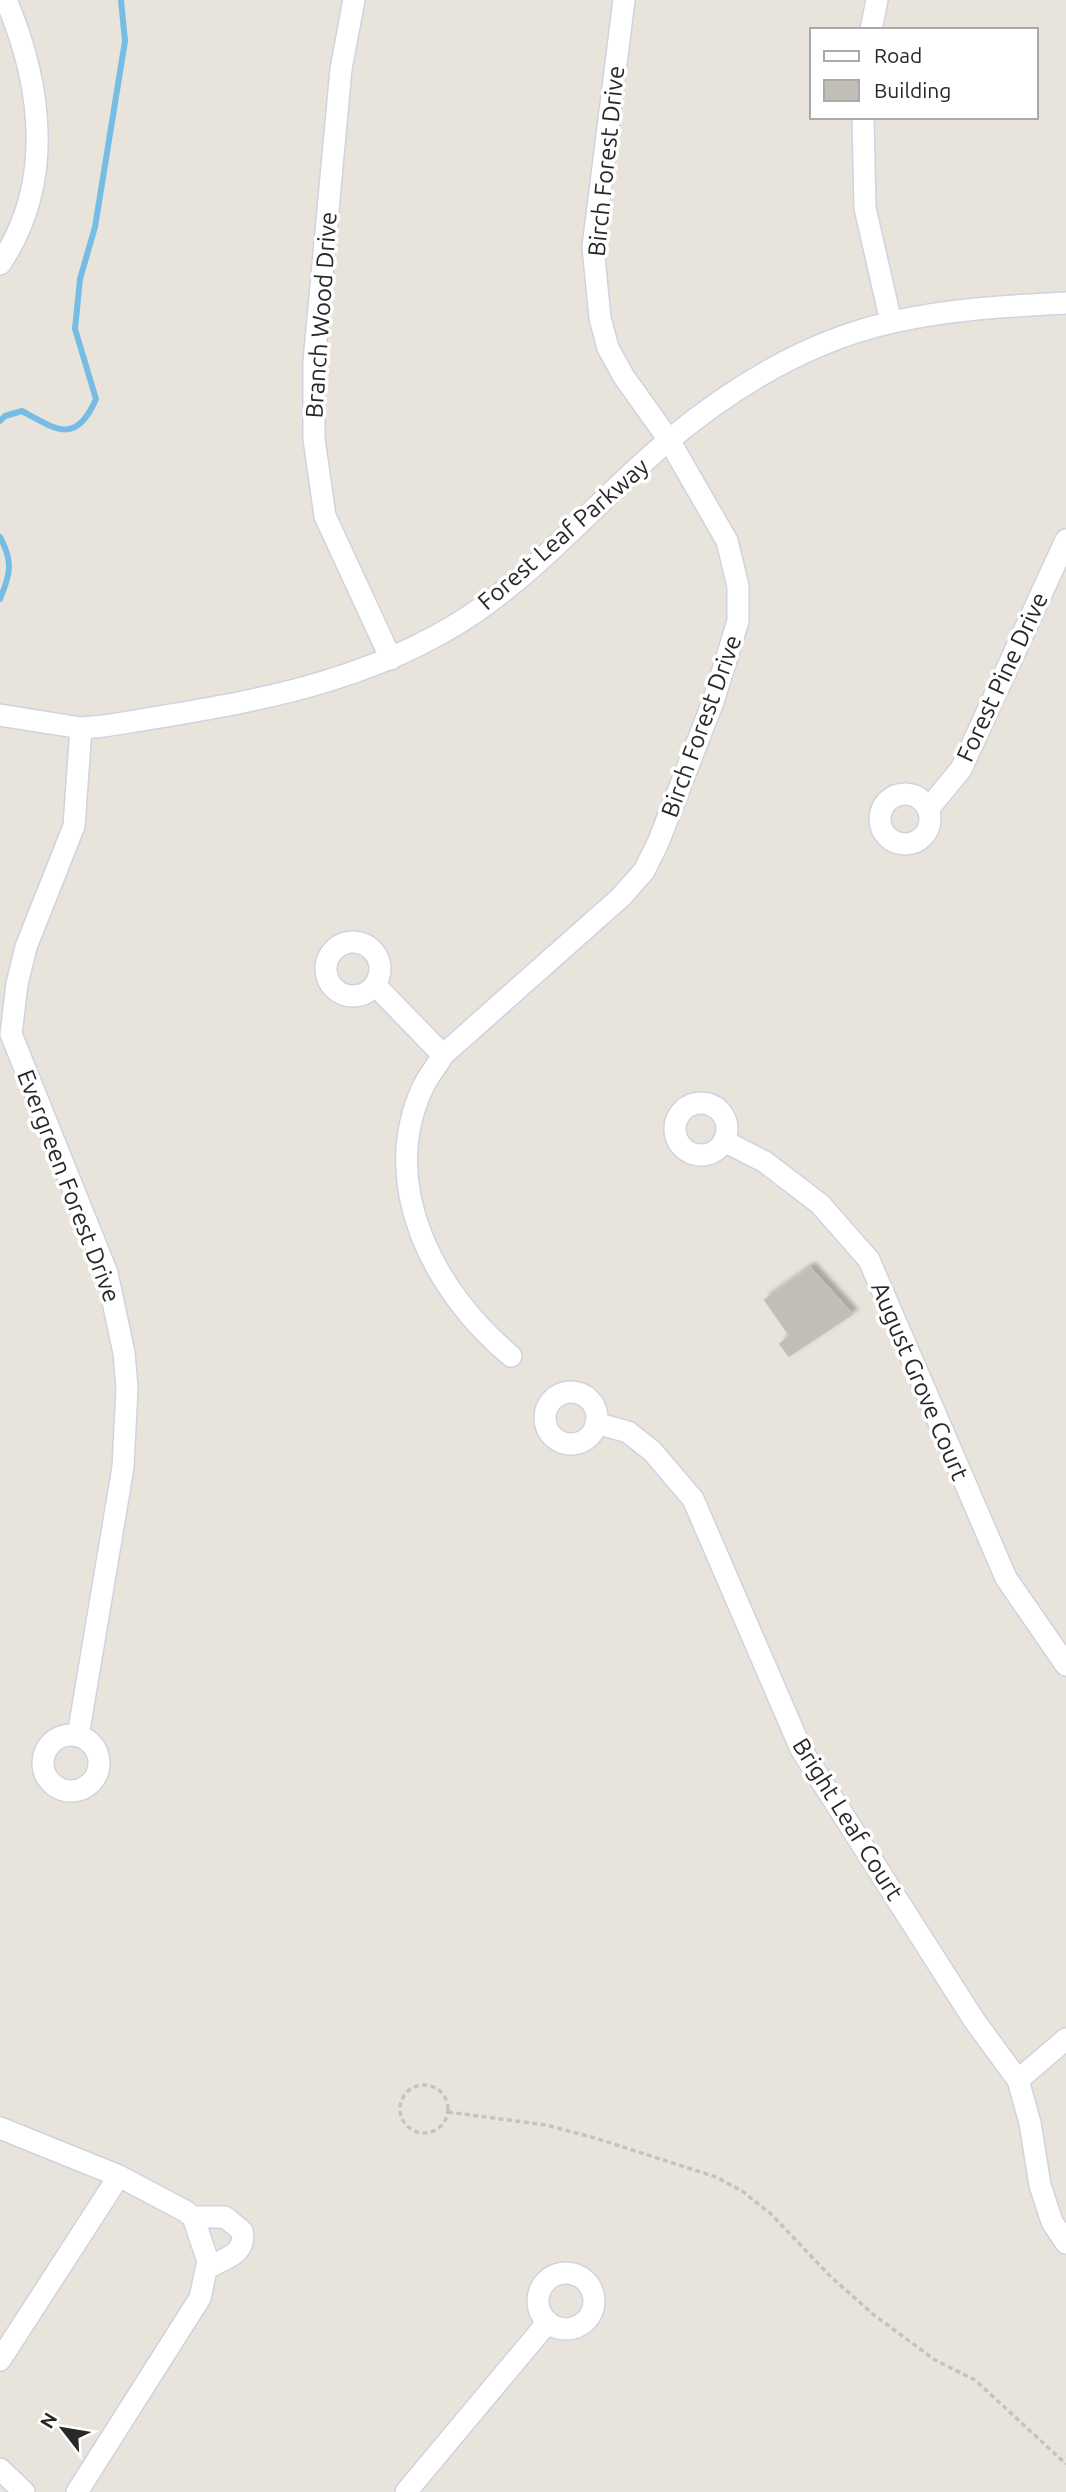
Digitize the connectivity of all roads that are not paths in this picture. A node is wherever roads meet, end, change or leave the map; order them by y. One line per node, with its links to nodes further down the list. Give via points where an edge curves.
1 (6, 0): 7 (street, via 29,64 38,127 32,195)
2 (354, 0): 12 (street, Branch Wood Drive, via 341,69 314,362 314,439 325,516)
3 (624, 0): 10 (street, Birch Forest Drive, via 593,247 595,294 608,348)
4 (877, 0): 5 (street)
5 (872, 28)
6 (863, 119): 9 (street, via 865,208)
7 (0, 264)
8 (1066, 303): 9 (street, Forest Leaf Parkway, via 976,308)
9 (891, 322): 10 (street, Forest Leaf Parkway, via 796,356 716,403)
10 (669, 440): 12 (street, Forest Leaf Parkway, via 474,613); 18 (street, Birch Forest Drive, via 727,541 736,566 738,621 713,702 644,871 621,897)
11 (1066, 540): 15 (street, Forest Pine Drive, via 961,769)
12 (391, 659): 14 (street, Forest Leaf Parkway, via 344,678 247,703)
13 (0, 715): 14 (street, Forest Leaf Parkway)
14 (81, 728): 17 (street, Evergreen Forest Drive, via 74,826 26,947)
15 (929, 808)
16 (375, 985): 18 (street)
17 (6, 1036): 23 (street, Evergreen Forest Drive, via 107,1273 124,1353 123,1467)
18 (443, 1055): 20 (street, Birch Forest Drive, via 423,1086 408,1136 405,1156 412,1204 437,1270 457,1301)
19 (724, 1141): 22 (street, August Grove Court, via 765,1162 820,1204 869,1260 1006,1578)
20 (511, 1356)
21 (596, 1423): 25 (street, Bright Leaf Court, via 628,1432 652,1451 693,1499 802,1749 974,2020)
22 (1066, 1665)
23 (78, 1736)
24 (1066, 2039): 25 (street)
25 (1018, 2080): 29 (street, Bright Leaf Court, via 1040,2185 1052,2222)
26 (0, 2128): 27 (street)
27 (119, 2176): 28 (street); 32 (street)
28 (193, 2217): 30 (street, via 204,2243); 30 (street, via 225,2217 243,2236 239,2251)
29 (1066, 2243)
30 (206, 2268): 35 (street, via 200,2298)
31 (548, 2322): 36 (street)
32 (0, 2360)
33 (0, 2469): 34 (street)
34 (24, 2492)
35 (77, 2492)
36 (406, 2492)

